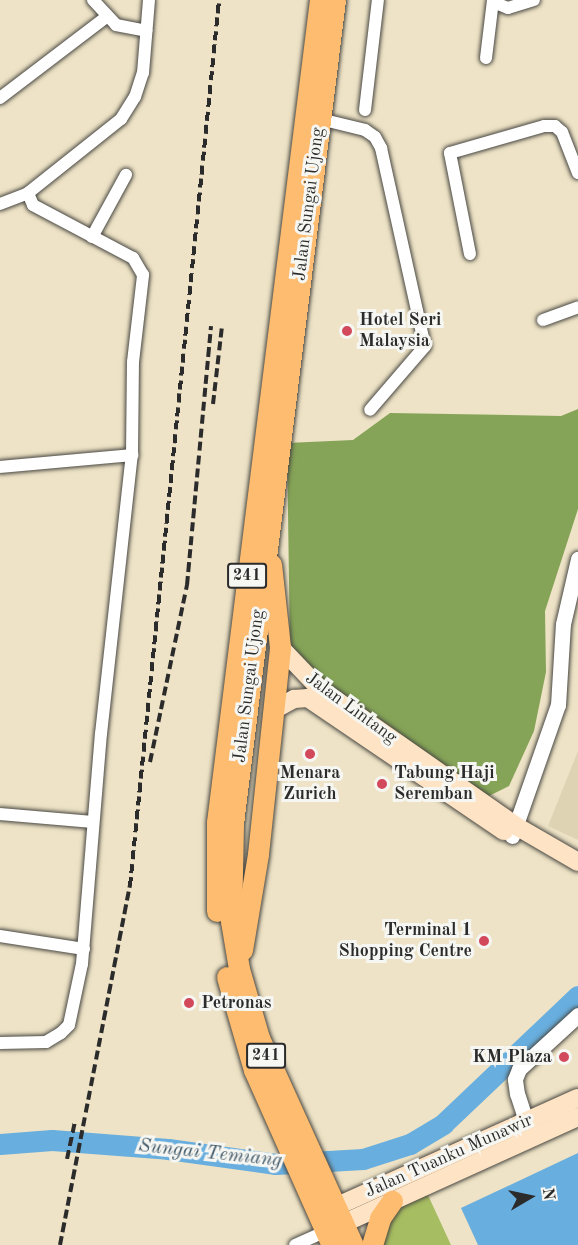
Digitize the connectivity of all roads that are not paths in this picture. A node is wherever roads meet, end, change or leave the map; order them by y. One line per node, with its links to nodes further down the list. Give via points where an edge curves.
1 (93, 0): 8 (street)
2 (149, 0): 9 (street)
3 (320, 0): 43 (highway, Jalan Sungai Ujong / 241, via 217,822 216,873 225,972 243,1041)
4 (335, 0): 13 (highway, Jalan Sungai Ujong / 241)
5 (378, 0): 12 (street)
6 (534, 0): 7 (street, via 508,8)
7 (493, 1): 10 (street)
8 (105, 18): 9 (street, via 116,25); 11 (street)
9 (146, 31): 16 (street, via 143,73 135,97 121,118)
10 (486, 58)
11 (0, 98)
12 (365, 110)
13 (320, 119): 22 (street, via 365,130 381,148 425,346); 25 (highway, Jalan Sungai Ujong / 241)
14 (578, 173): 19 (street, via 562,132 555,126 450,153)
15 (126, 175): 18 (street)
16 (28, 193): 17 (street); 18 (street, via 33,205)
17 (0, 204)
18 (92, 237): 23 (street, via 133,258 143,275 133,362)
19 (470, 254)
20 (578, 307): 21 (street)
21 (543, 320)
22 (370, 410)
23 (132, 455): 24 (street); 31 (street)
24 (0, 467)
25 (267, 534): 27 (highway); 37 (highway, Jalan Sungai Ujong / 241, via 232,824 231,921)
26 (578, 559): 32 (street, via 563,624 558,705)
27 (280, 647): 28 (highway); 29 (main road, Jalan Lintang, via 302,674)
28 (274, 710): 29 (main road, Jalan Lintang, via 294,699 308,698); 37 (highway)
29 (347, 715): 32 (main road, Jalan Lintang)
30 (0, 814): 31 (street)
31 (93, 822): 36 (street)
32 (514, 831): 33 (main road, Jalan Lintang); 34 (main road, Jalan Lintang)
33 (578, 862)
34 (578, 875)
35 (0, 936): 36 (street)
36 (84, 949): 39 (street, via 69,1025 46,1042)
37 (239, 969): 43 (highway, Jalan Sungai Ujong / 241, via 268,1064)
38 (578, 1015): 42 (street, via 519,1069 515,1079 517,1094)
39 (0, 1043)
40 (578, 1098): 42 (main road, Jalan Tuanku Munawir)
41 (578, 1117): 44 (main road, Jalan Tuanku Munawir)
42 (526, 1121): 45 (main road, Jalan Tuanku Munawir)
43 (298, 1140): 45 (highway, Jalan Sungai Ujong / 241)
44 (392, 1201): 45 (main road, Jalan Tuanku Munawir); 48 (highway, via 380,1218)
45 (332, 1224): 46 (street); 47 (highway, Jalan Sungai Ujong / 241)
46 (295, 1245)
47 (353, 1245)
48 (372, 1245)

